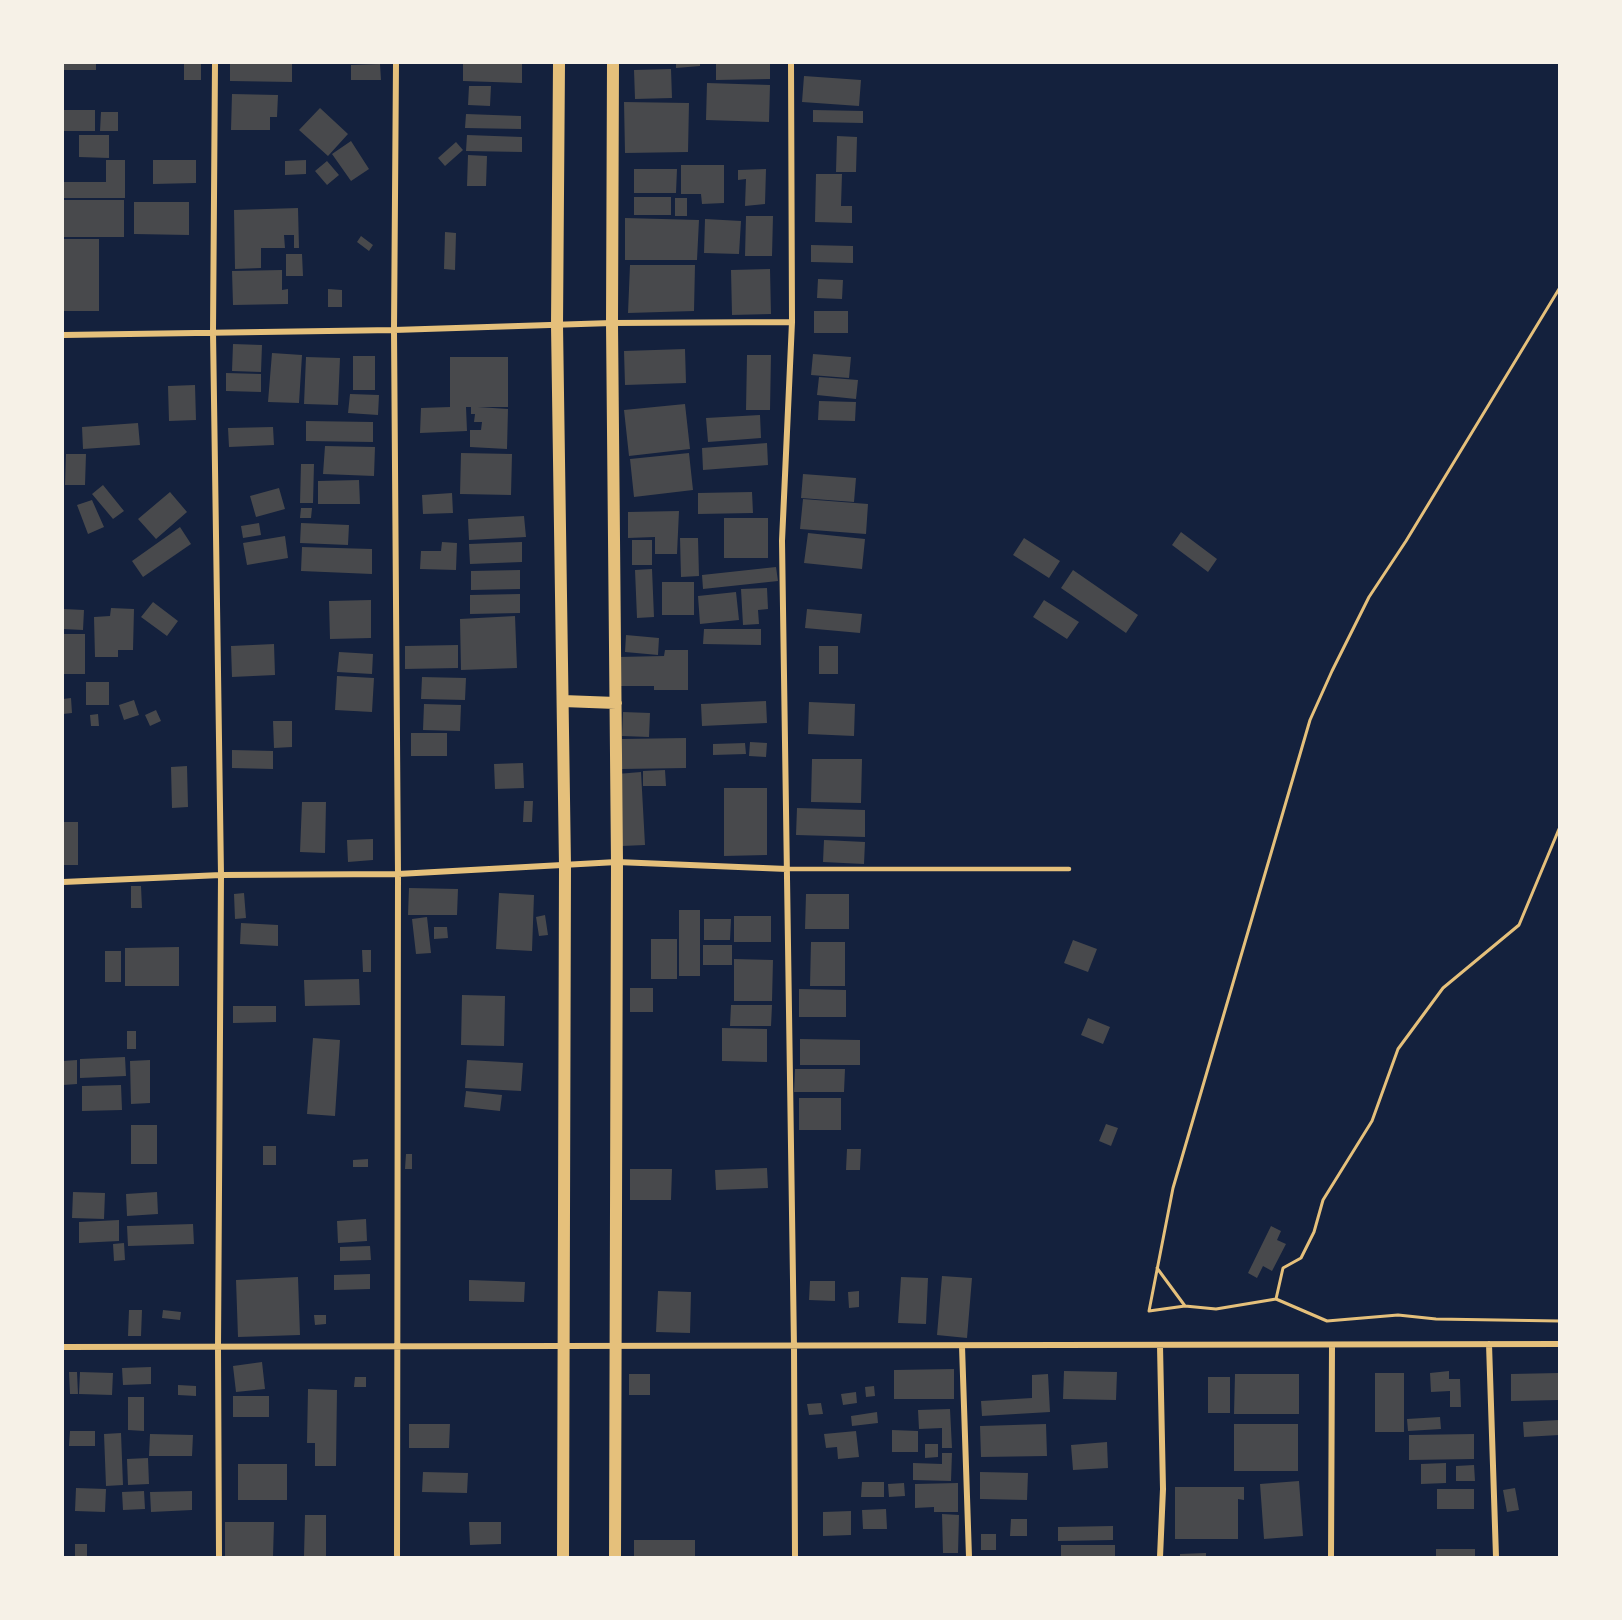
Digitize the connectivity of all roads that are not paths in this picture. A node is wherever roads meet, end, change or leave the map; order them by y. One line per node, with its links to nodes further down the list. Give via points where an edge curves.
1 (215, 63): 10 (street)
2 (396, 63): 9 (street)
3 (559, 63): 8 (main road)
4 (612, 63): 7 (main road)
5 (791, 63): 6 (street)
6 (792, 322): 7 (street); 16 (street, via 782,541)
7 (612, 323): 8 (street); 13 (main road)
8 (557, 325): 9 (street); 12 (main road)
9 (394, 330): 10 (street); 18 (street)
10 (213, 332): 11 (street); 19 (street)
11 (63, 335)
12 (563, 701): 13 (main road); 15 (main road)
13 (616, 703): 14 (main road)
14 (617, 862): 15 (street); 16 (street); 30 (main road)
15 (565, 866): 18 (street); 29 (main road)
16 (787, 869): 17 (lane); 31 (street)
17 (1069, 869)
18 (398, 874): 19 (street); 28 (street)
19 (221, 875): 20 (street); 27 (street)
20 (63, 882)
21 (1489, 1344): 22 (street); 23 (street); 40 (street)
22 (1559, 1344)
23 (1332, 1345): 25 (street); 39 (street)
24 (962, 1346): 25 (street); 31 (street); 37 (street)
25 (1160, 1346): 38 (street)
26 (63, 1347): 27 (street)
27 (218, 1347): 28 (street); 32 (street)
28 (397, 1347): 29 (street); 33 (street)
29 (563, 1347): 30 (street); 34 (main road)
30 (615, 1347): 31 (street); 35 (main road)
31 (794, 1347): 36 (street)
32 (219, 1557)
33 (397, 1557)
34 (563, 1557)
35 (615, 1557)
36 (795, 1557)
37 (969, 1557)
38 (1160, 1557)
39 (1330, 1557)
40 (1496, 1557)

